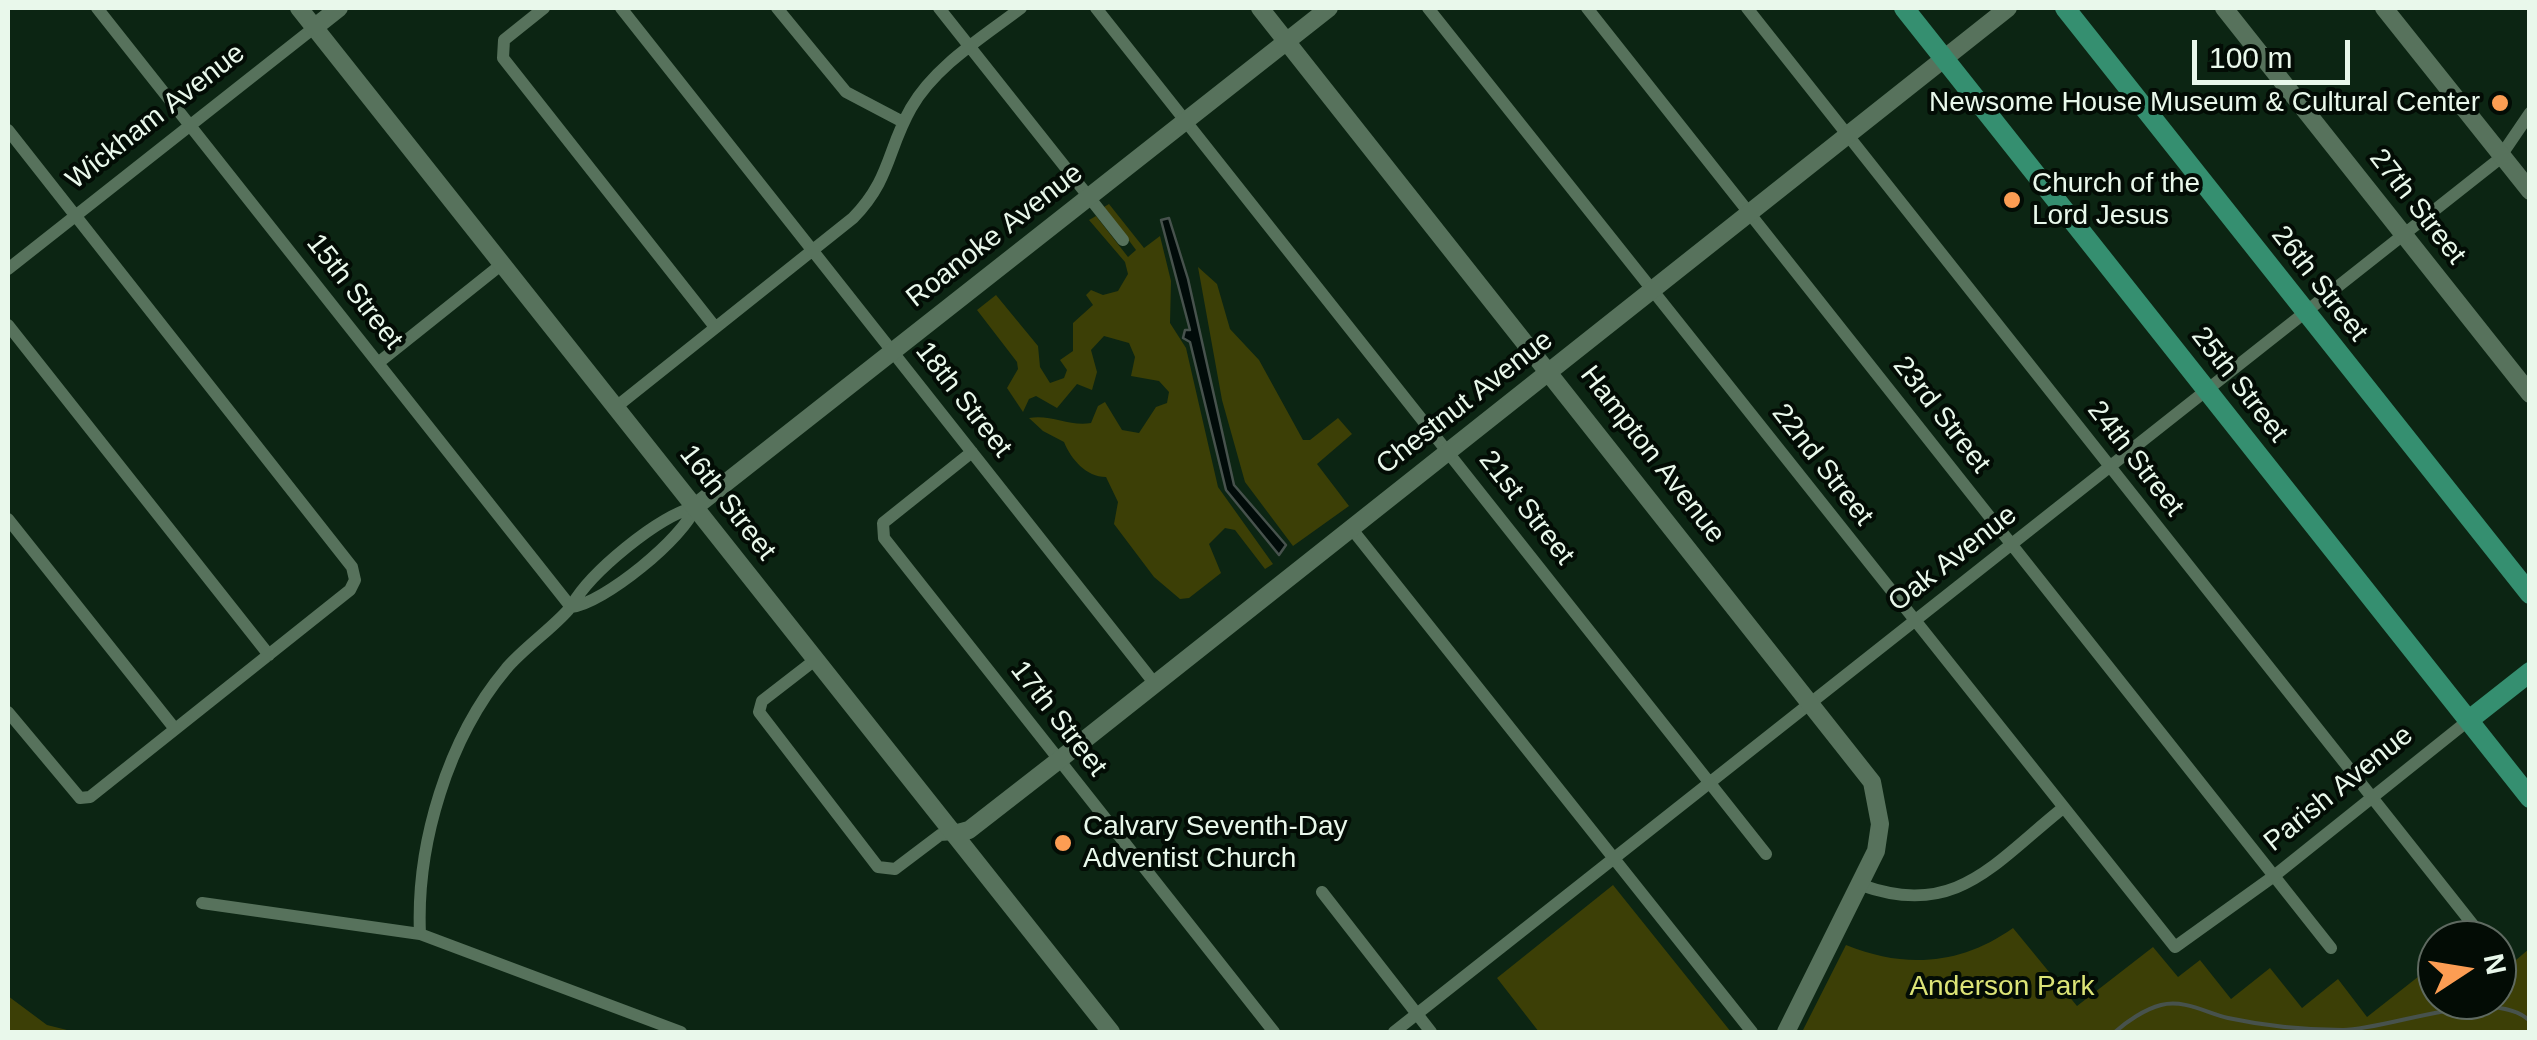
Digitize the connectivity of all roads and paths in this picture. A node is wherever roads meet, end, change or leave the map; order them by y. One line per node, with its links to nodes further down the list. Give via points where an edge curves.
1 (97, 8): 27 (street, 15th Street)
2 (299, 8): 20 (street, 16th Street)
3 (339, 8): 20 (street, Wickham Avenue)
4 (544, 8): 43 (street, via 504,40 502,58)
5 (621, 8): 37 (street, 18th Street)
6 (777, 8): 26 (street, via 846,92)
7 (939, 8): 22 (street)
8 (1021, 8): 22 (street)
9 (1096, 8): 25 (street, 21st Street)
10 (1260, 8): 21 (street, Hampton Avenue)
11 (1328, 8): 21 (street, Roanoke Avenue)
12 (1428, 8): 40 (street, 22nd Street)
13 (1587, 8): 33 (street, 23rd Street)
14 (1747, 8): 29 (street, 24th Street)
15 (1904, 8): 23 (main road, 25th Street)
16 (2008, 8): 23 (street, Chestnut Avenue)
17 (2065, 8): 41 (main road, 26th Street)
18 (2224, 8): 35 (street, 27th Street)
19 (2384, 8): 30 (street)
20 (314, 27): 27 (street, Wickham Avenue); 38 (street, 16th Street)
21 (1286, 41): 25 (street, Roanoke Avenue); 46 (street, Hampton Avenue)
22 (971, 47): 26 (street, via 922,90); 32 (street)
23 (1944, 58): 29 (street, Chestnut Avenue); 47 (main road, 25th Street)
24 (2530, 112): 30 (street, Oak Avenue)
25 (1186, 121): 32 (street, Roanoke Avenue); 50 (street, 21st Street)
26 (904, 122): 37 (street, via 876,192)
27 (190, 125): 34 (street, Wickham Avenue); 45 (street, 15th Street)
28 (8, 130): 34 (street)
29 (1847, 134): 33 (street, Chestnut Avenue); 52 (street, 24th Street)
30 (2502, 156): 31 (street); 35 (street, Oak Avenue)
31 (2530, 191)
32 (1090, 197): 36 (street); 44 (street, Roanoke Avenue)
33 (1749, 213): 40 (street, Chestnut Avenue); 56 (street, 23rd Street)
34 (75, 216): 39 (street, Wickham Avenue); 60 (street, via 361,581)
35 (2404, 234): 41 (street, Oak Avenue); 48 (street, 27th Street)
36 (1123, 240)
37 (812, 250): 43 (street); 44 (street, 18th Street)
38 (502, 264): 45 (street); 49 (street, 16th Street)
39 (8, 269)
40 (1652, 290): 46 (street, Chestnut Avenue); 59 (street, 22nd Street)
41 (2306, 311): 47 (street, Oak Avenue); 57 (main road, 26th Street)
42 (8, 325): 60 (street)
43 (715, 326): 49 (street)
44 (893, 352): 51 (street, 18th Street); 53 (street, Roanoke Avenue)
45 (378, 363): 58 (street, 15th Street)
46 (1551, 370): 50 (street, Chestnut Avenue); 64 (street, Hampton Avenue)
47 (2207, 389): 52 (street, Oak Avenue); 66 (main road, 25th Street)
48 (2530, 394)
49 (616, 407): 53 (street, 16th Street)
50 (1449, 451): 55 (street, Chestnut Avenue); 69 (street, 21st Street)
51 (972, 452): 63 (street, 18th Street); 68 (street, 17th Street, via 878,530)
52 (2110, 467): 56 (street, Oak Avenue); 70 (street, 24th Street)
53 (695, 508): 58 (street, Roanoke Avenue, via 671,516 588,580); 58 (street, Roanoke Avenue, via 684,531 596,599); 61 (street, 16th Street)
54 (8, 518): 67 (street)
55 (1351, 528): 63 (street, Chestnut Avenue); 75 (street)
56 (2012, 545): 59 (street, Oak Avenue); 76 (street, 23rd Street)
57 (2530, 594)
58 (571, 607): 81 (street, Roanoke Avenue, via 502,673 458,742 437,804)
59 (1914, 622): 64 (street, Oak Avenue); 72 (street, 22nd Street)
60 (269, 655): 67 (street)
61 (816, 660): 73 (street, 16th Street); 73 (street, via 762,701 759,712 878,867 894,869 940,835)
62 (2530, 672): 66 (main road, Parish Avenue)
63 (1154, 684): 68 (street, Chestnut Avenue)
64 (1813, 702): 69 (street, Oak Avenue); 77 (street, Hampton Avenue, via 1864,767 1876,797 1878,840)
65 (8, 712): 67 (street, via 79,801)
66 (2469, 720): 70 (street, Parish Avenue); 71 (main road, 25th Street)
67 (174, 729)
68 (1059, 760): 73 (street, Chestnut Avenue, via 969,830); 87 (street, 17th Street)
69 (1712, 782): 74 (street, 21st Street); 75 (street, Oak Avenue)
70 (2371, 798): 76 (street, Parish Avenue); 80 (street, 24th Street)
71 (2530, 798)
72 (2063, 808): 77 (street, via 1950,892 1907,898); 82 (street, 22nd Street, via 2170,944)
73 (954, 834): 86 (street, 16th Street)
74 (1766, 854)
75 (1614, 859): 84 (street, Oak Avenue); 90 (street)
76 (2274, 876): 82 (street, Parish Avenue); 83 (street, 23rd Street)
77 (1860, 884): 91 (street, Hampton Avenue)
78 (1322, 892): 84 (street)
79 (202, 903): 81 (street)
80 (2469, 920)
81 (420, 934): 85 (street)
82 (2180, 946)
83 (2331, 948)
84 (1417, 1014): 88 (street, Oak Avenue); 89 (street)
85 (681, 1032)
86 (1111, 1032)
87 (1274, 1032)
88 (1394, 1032)
89 (1431, 1032)
90 (1752, 1032)
91 (1786, 1032)

